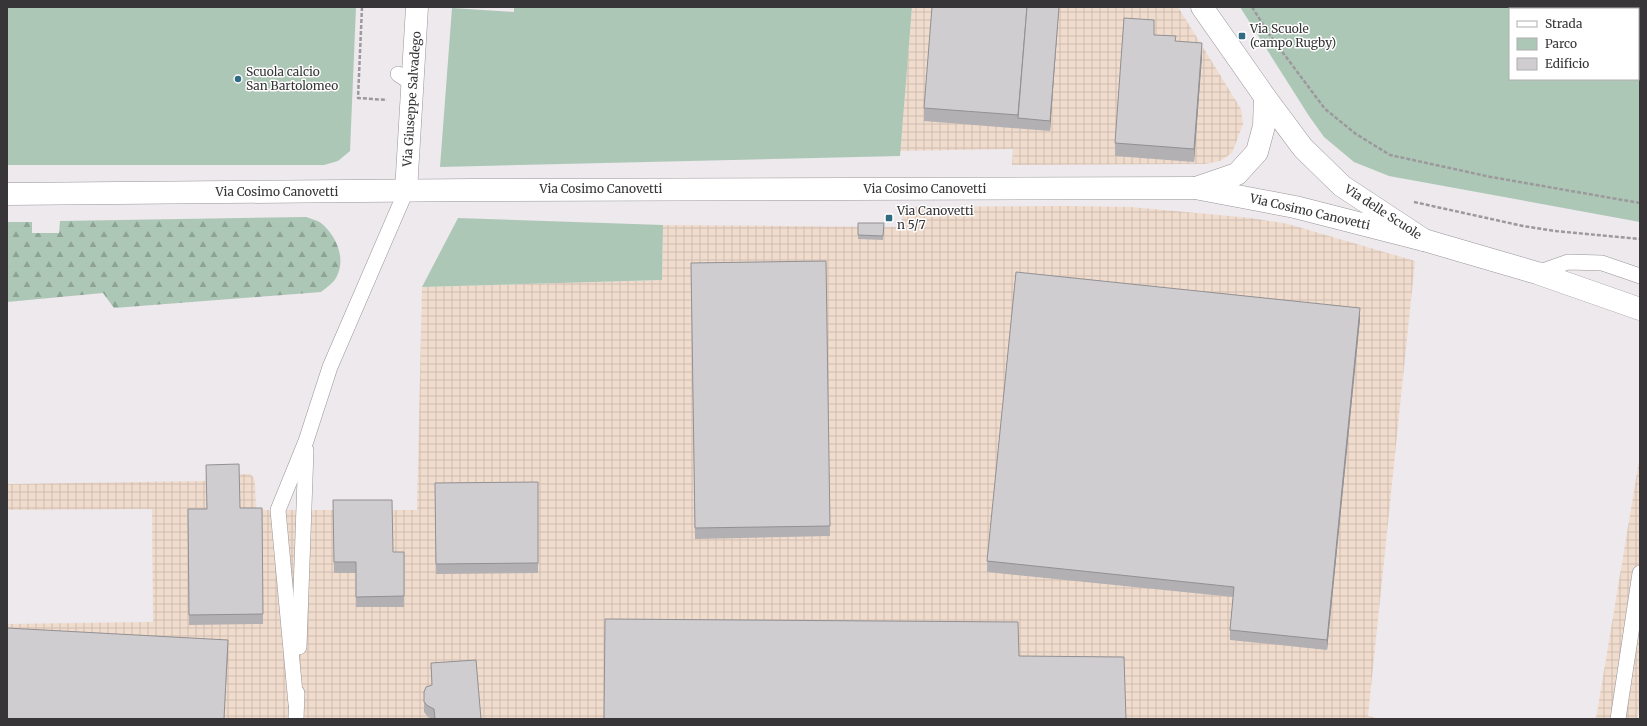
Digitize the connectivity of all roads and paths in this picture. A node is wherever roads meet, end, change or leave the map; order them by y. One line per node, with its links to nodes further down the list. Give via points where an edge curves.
1 (362, 7): 6 (path, via 358,98)
2 (417, 7): 8 (street, Via Giuseppe Salvadego, via 406,79)
3 (1202, 7): 5 (street, Via delle Scuole)
4 (1252, 7): 11 (path, via 1324,109 1356,134 1390,155 1491,177)
5 (1265, 97): 7 (street, Via Cosimo Canovetti, via 1264,126 1257,152 1237,174); 13 (street, Via delle Scuole, via 1304,148 1342,186)
6 (394, 100)
7 (1195, 188): 8 (street, Via Cosimo Canovetti); 13 (street, Via Cosimo Canovetti, via 1295,207)
8 (406, 191): 9 (street, Via Cosimo Canovetti); 17 (lane, via 330,367)
9 (7, 194)
10 (1407, 201): 12 (path, via 1523,226)
11 (1640, 203)
12 (1640, 239)
13 (1424, 240): 14 (street, Via delle Scuole)
14 (1537, 273): 15 (lane, via 1568,262 1602,263); 16 (street, Via delle Scuole)
15 (1640, 276)
16 (1640, 309)
17 (306, 440): 19 (lane); 19 (lane, via 278,510)
18 (1640, 573): 21 (lane)
19 (296, 704): 20 (lane)
20 (296, 719)
21 (1618, 719)

